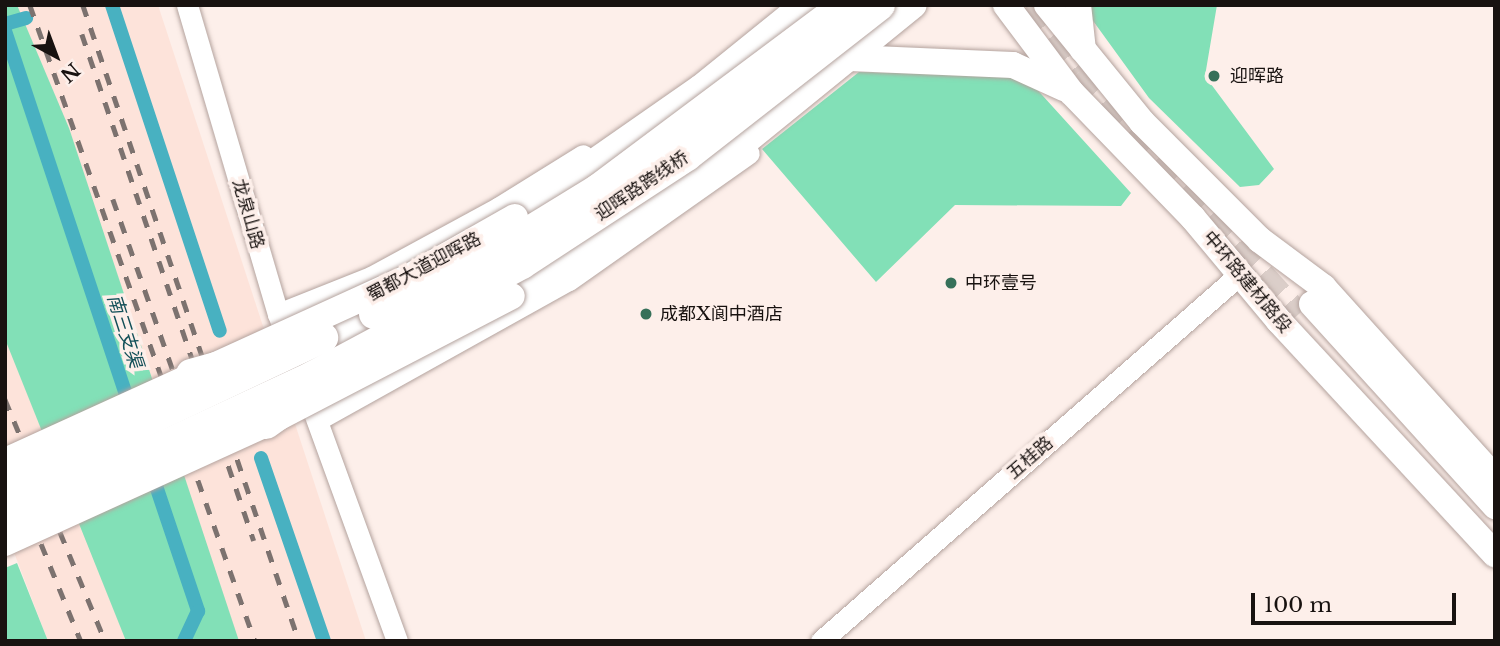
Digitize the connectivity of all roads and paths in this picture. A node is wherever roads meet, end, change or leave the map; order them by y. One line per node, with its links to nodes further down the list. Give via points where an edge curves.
1 (187, 5): 18 (street, 龙泉山路)
2 (803, 5): 9 (main road, 蜀都大道迎晖路)
3 (844, 5): 19 (highway, 迎晖路跨线桥, bridge, via 598,189)
4 (880, 5): 19 (highway, 迎晖路跨线桥, bridge, via 706,142 614,206 522,264)
5 (914, 5): 11 (main road)
6 (1006, 5): 14 (main road, 中环路建材路段)
7 (1047, 5): 10 (main road, 中环路建材路段)
8 (1078, 5): 10 (main road)
9 (773, 30): 12 (street, via 804,28 819,39 827,54); 13 (main road, 蜀都大道迎晖路)
10 (1083, 51): 25 (main road, 中环路建材路段, via 1142,122 1260,240 1323,287)
11 (850, 58): 12 (main road); 14 (main road, via 1013,65)
12 (817, 86): 17 (main road, via 739,148); 22 (street, via 758,146 632,239 485,329)
13 (700, 88): 15 (main road, 蜀都大道迎晖路, bridge); 18 (street, via 622,128 498,208 393,265)
14 (1071, 92): 16 (main road, 中环路建材路段, via 1193,218)
15 (479, 240): 19 (highway, bridge); 21 (main road, 蜀都大道迎晖路, bridge, via 332,314)
16 (1239, 275): 31 (main road, 中环路建材路段); 33 (street, 五桂路)
17 (512, 296): 19 (highway, bridge); 23 (main road, bridge)
18 (278, 314): 22 (street, 龙泉山路)
19 (379, 327): 20 (highway, 蜀都大道迎晖路); 23 (highway, bridge); 28 (highway, bridge)
20 (323, 338): 21 (highway, bridge); 26 (highway, 蜀都大道迎晖路, bridge)
21 (191, 374): 24 (main road, 蜀都大道迎晖路, bridge)
22 (317, 420): 32 (street, 龙泉山路)
23 (266, 424): 30 (main road, bridge)
24 (5, 461)
25 (1495, 478)
26 (5, 488)
27 (1495, 506): 29 (main road, via 1305,309)
28 (5, 519)
29 (1495, 540)
30 (5, 543)
31 (1495, 554)
32 (397, 641)
33 (821, 641)

